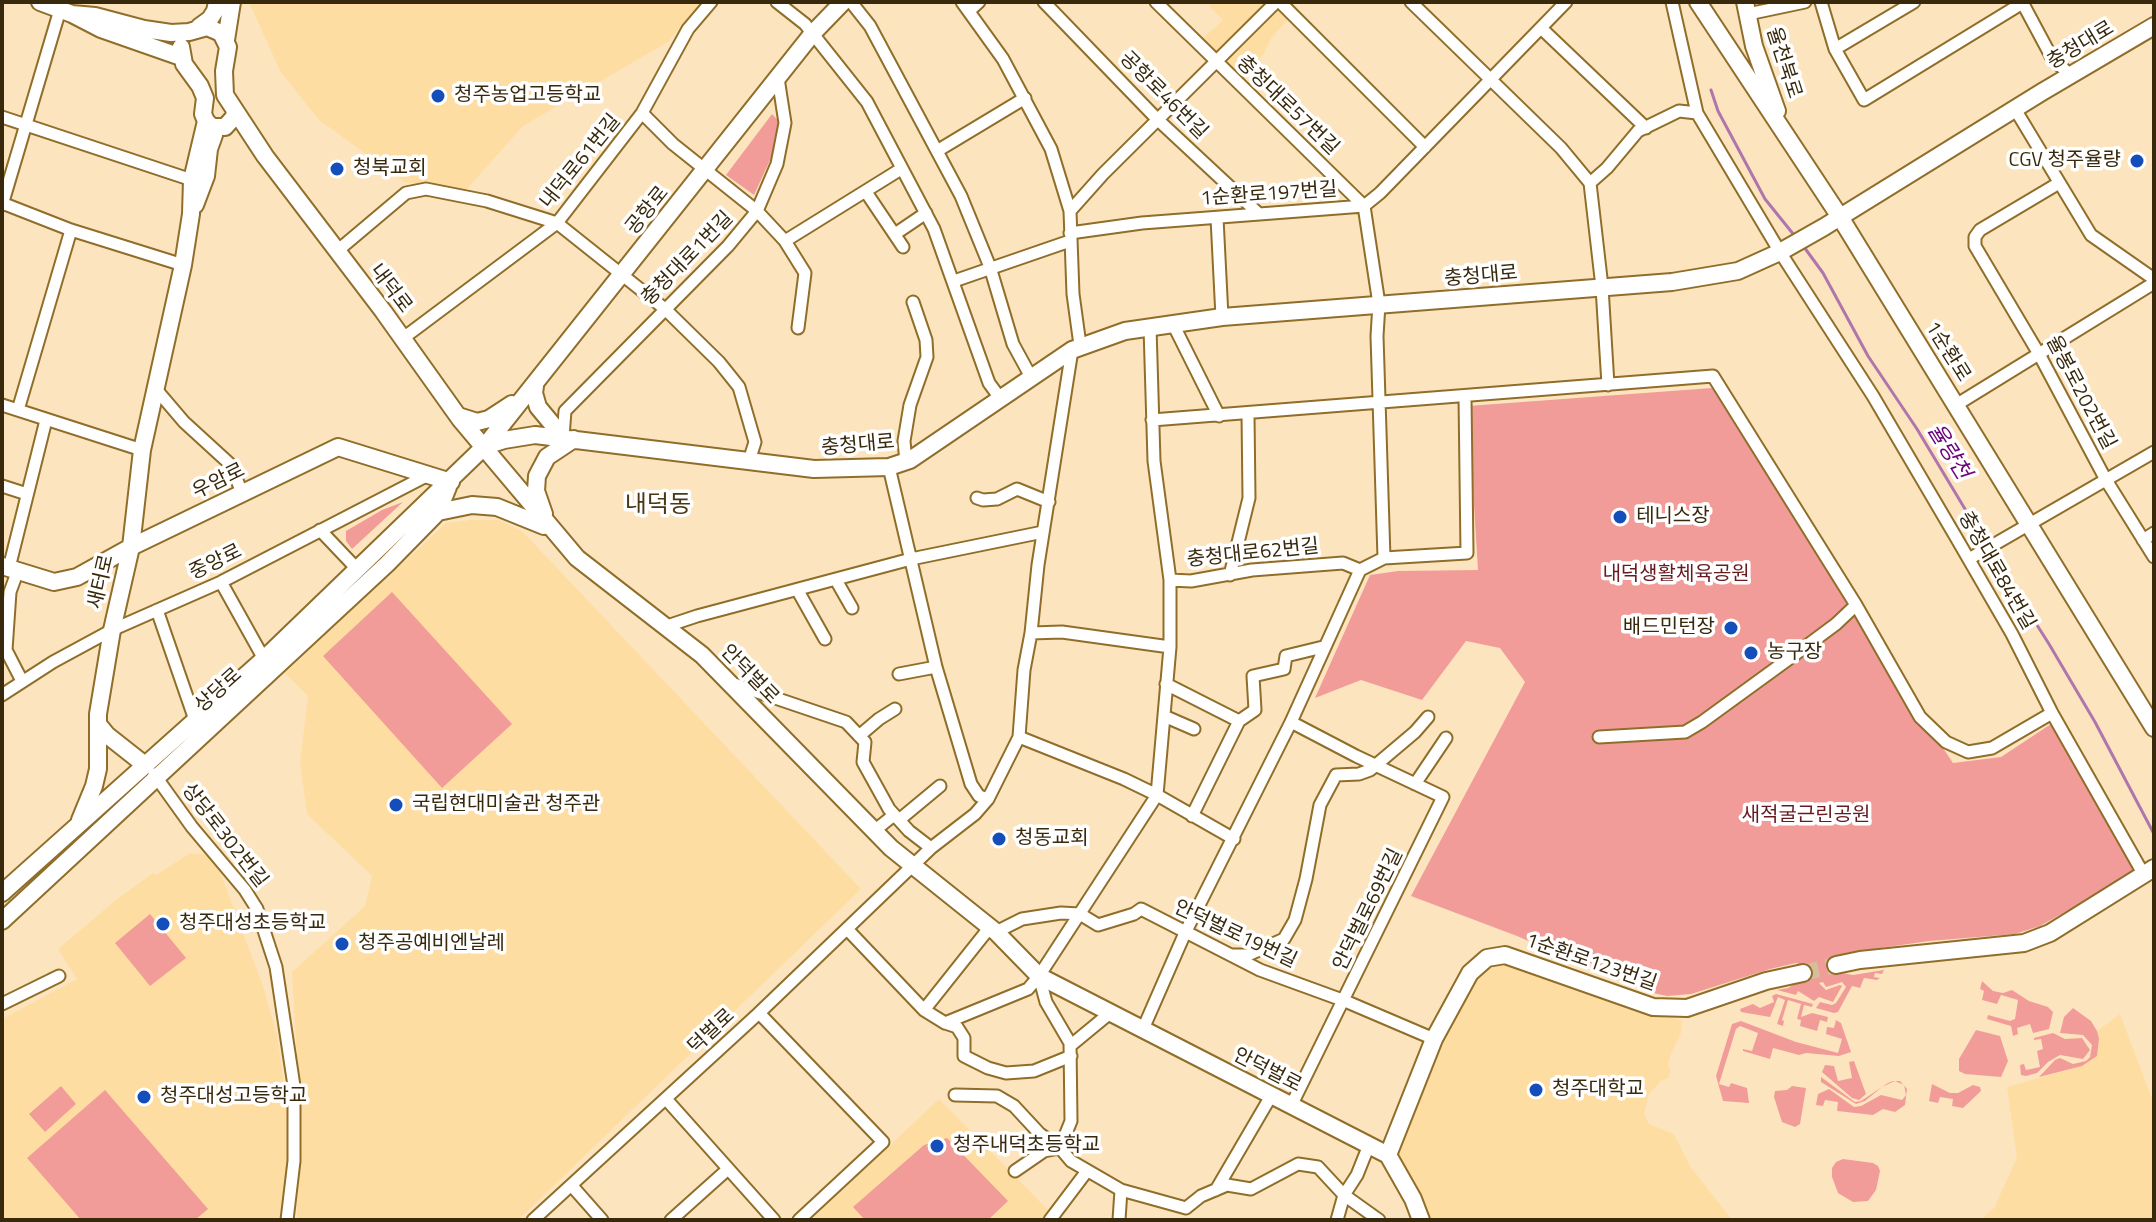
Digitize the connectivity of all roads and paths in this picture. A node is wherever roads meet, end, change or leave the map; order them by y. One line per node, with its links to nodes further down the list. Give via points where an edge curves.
1 (40, 2): 21 (street)
2 (217, 2): 25 (street, via 210,19)
3 (232, 2): 27 (street)
4 (711, 2): 37 (street, 내덕로61번길, via 688,29)
5 (777, 2): 26 (street)
6 (843, 2): 26 (street, 공항로)
7 (851, 2): 46 (street, via 870,26)
8 (979, 2): 20 (street)
9 (1044, 2): 40 (street, 공항로46번길)
10 (1156, 2): 29 (street, 충청대로57번길)
11 (1278, 2): 29 (street); 45 (street)
12 (1411, 2): 34 (street)
13 (1566, 2): 24 (street, 1순환로197번길)
14 (1672, 2): 38 (street, 충청대로84번길)
15 (1805, 2): 22 (street)
16 (1821, 2): 28 (street)
17 (1914, 2): 28 (street)
18 (2023, 2): 28 (street, via 1864,100); 32 (street, via 2052,58)
19 (1700, 3): 44 (street, 1순환로)
20 (965, 7): 35 (street)
21 (65, 8): 25 (street, via 144,29); 31 (street); 42 (street)
22 (1746, 8): 44 (street, 율천북로)
23 (2154, 26): 32 (street, 충청대로)
24 (1541, 28): 34 (street, 1순환로197번길); 43 (street)
25 (194, 30): 27 (street, via 215,29); 31 (street, via 182,41)
26 (813, 33): 33 (street, 공항로); 47 (street, via 867,102)
27 (226, 40): 30 (street)
28 (1835, 49)
29 (1217, 62): 40 (street); 54 (street, 충청대로57번길)
30 (225, 63): 31 (street, via 205,75); 41 (street)
31 (186, 64): 41 (street, via 205,98 203,114)
32 (2070, 75): 36 (street, 충청대로)
33 (778, 78): 48 (street, 공항로); 55 (street, 충청대로1번길, via 785,123 777,164)
34 (1491, 79): 45 (street, 1순환로197번길); 50 (street)
35 (1025, 98): 46 (street); 56 (street, via 1051,149)
36 (2015, 109): 51 (street); 60 (street, 충청대로)
37 (642, 113): 48 (street); 62 (street, 내덕로61번길)
38 (1697, 113): 43 (street, via 1679,111); 68 (street, 충청대로84번길)
39 (2, 117): 42 (street)
40 (1157, 119): 56 (street); 59 (street, 공항로46번길)
41 (222, 120): 49 (street); 58 (street); 69 (street, 내덕로, via 265,156)
42 (27, 125): 49 (street); 53 (street)
43 (1646, 128): 50 (street)
44 (1786, 136): 60 (street, 1순환로)
45 (1425, 147): 54 (street, 1순환로197번길)
46 (937, 151): 71 (street)
47 (901, 169): 52 (street); 57 (street)
48 (706, 171): 55 (street); 72 (street, 공항로)
49 (192, 180): 58 (street)
50 (1590, 183): 75 (street)
51 (2059, 183): 74 (street, via 2091,235); 85 (street, 율봉로202번길, via 1975,237 1975,246)
52 (866, 192): 64 (street); 66 (street)
53 (2, 204): 63 (street)
54 (1364, 206): 59 (street, 1순환로197번길); 77 (street)
55 (757, 211): 66 (street); 78 (street, 충청대로1번길)
56 (1070, 211): 65 (street)
57 (926, 213): 64 (street); 73 (street)
58 (191, 214): 70 (street, 새터로)
59 (1259, 214): 61 (street, 1순환로197번길)
60 (1840, 217): 68 (street, 충청대로); 94 (street, 1순환로)
61 (1217, 218): 65 (street, 1순환로197번길, via 1089,229); 79 (street)
62 (557, 223): 69 (street, via 426,189 406,193); 72 (street); 83 (street, 내덕로61번길)
63 (71, 230): 70 (street); 95 (street)
64 (895, 234): 67 (street)
65 (1070, 237): 71 (street, 1순환로197번길); 84 (street)
66 (785, 241): 82 (street, via 805,273)
67 (903, 247)
68 (1784, 250): 75 (street, 충청대로, via 1738,271); 126 (street, 충청대로84번길)
69 (336, 252): 83 (street, 내덕로)
70 (183, 265): 89 (street, 새터로)
71 (990, 267): 73 (street, 1순환로197번길); 86 (street, via 1013,344)
72 (622, 276): 78 (street); 88 (street, 공항로)
73 (954, 281): 91 (street, via 989,383)
74 (2154, 281): 85 (street)
75 (1602, 287): 77 (street, 충청대로); 87 (street)
76 (913, 302): 106 (street, via 927,357 910,405)
77 (1379, 304): 79 (street, 충청대로); 92 (street)
78 (665, 309): 101 (street, 충청대로1번길, via 565,411); 105 (street, via 739,387 755,442)
79 (1222, 317): 80 (street, 충청대로)
80 (1173, 324): 81 (street, 충청대로); 98 (street)
81 (1150, 327): 84 (street, 충청대로); 100 (street)
82 (798, 328)
83 (402, 339): 97 (street, 내덕로)
84 (1076, 347): 86 (street, 충청대로); 115 (street)
85 (2039, 354): 94 (street); 109 (street, 율봉로202번길)
86 (1031, 377): 91 (street, 충청대로)
87 (1608, 385): 90 (street); 135 (street, via 1713,376)
88 (535, 386): 97 (street, via 489,419 477,422); 101 (street, via 538,407); 102 (street, 공항로)
89 (155, 388): 103 (street, 새터로); 112 (street, via 231,465)
90 (1465, 397): 92 (street); 124 (street, via 1467,553)
91 (1000, 398): 106 (street, 충청대로)
92 (1379, 404): 96 (street); 124 (street)
93 (2, 405): 95 (street)
94 (1956, 405): 117 (street, 1순환로)
95 (18, 410): 99 (street)
96 (1248, 414): 98 (street); 130 (street, via 1249,498)
97 (458, 416): 102 (street, 내덕로)
98 (1219, 416): 100 (street)
99 (46, 420): 103 (street); 113 (street)
100 (1152, 420): 132 (street)
101 (569, 438): 102 (street, 충청대로, via 525,436); 105 (street, 충청대로); 119 (street, via 547,457 537,476 536,491)
102 (485, 446): 110 (street, 상당로); 119 (street, 안덕벌로)
103 (142, 450): 122 (street, 새터로)
104 (2154, 452): 109 (street)
105 (749, 461): 107 (street, 충청대로, via 814,469)
106 (906, 462): 107 (street, 충청대로)
107 (889, 467): 125 (street)
108 (426, 476): 110 (street, 우암로); 112 (street, 우암로, via 338,447); 118 (street, 중앙로)
109 (2106, 480): 117 (street); 121 (street, 율봉로202번길)
110 (451, 482): 116 (street, 상당로); 128 (street, 상당로)
111 (2, 486): 113 (street)
112 (242, 493): 122 (street, 우암로)
113 (27, 494): 127 (street)
114 (977, 498): 115 (street, via 997,499 1017,489)
115 (1049, 502): 120 (street)
116 (438, 512): 119 (street, via 472,505 497,507); 166 (street, 상당로, via 387,564)
117 (2029, 525): 126 (street); 159 (street, 1순환로)
118 (320, 530): 128 (street); 133 (street, 중앙로)
119 (552, 530): 138 (street, 안덕벌로, via 577,558)
120 (1043, 532): 125 (street); 140 (street)
121 (2148, 537): 123 (street, 율봉로202번길)
122 (131, 547): 127 (street, 우암로, via 77,577 54,582); 139 (street, 새터로)
123 (2154, 557)
124 (1384, 558): 129 (street)
125 (911, 559): 131 (street); 145 (street)
126 (1969, 559): 152 (street, 충청대로84번길)
127 (10, 568): 147 (street, via 6,650)
128 (358, 570): 144 (street, 상당로)
129 (1360, 570): 130 (street, 충청대로62번길, via 1343,563); 143 (street)
130 (1230, 575): 132 (street, 충청대로62번길)
131 (836, 580): 134 (street); 136 (street)
132 (1170, 580): 142 (street)
133 (221, 582): 137 (street, 중앙로); 144 (street, 상당로)
134 (798, 591): 138 (street); 141 (street)
135 (1856, 605): 152 (street, via 1920,717 1946,742 1968,752 1992,748); 163 (street, via 1685,732)
136 (852, 608)
137 (157, 610): 139 (street, 중앙로); 155 (street, 상당로)
138 (664, 627): 148 (street, 안덕벌로, via 702,655)
139 (112, 630): 147 (street, 중앙로); 158 (street, 새터로)
140 (1031, 633): 142 (street, via 1062,632); 162 (street)
141 (825, 639)
142 (1170, 647): 149 (street)
143 (1323, 647): 156 (street, via 1286,656 1284,669 1253,676 1255,710); 157 (street)
144 (264, 659): 155 (street, 상당로)
145 (936, 667): 146 (street); 170 (street, via 971,784)
146 (899, 674)
147 (22, 681): 150 (street, 중앙로)
148 (726, 682): 161 (street, via 846,722); 174 (street, 안덕벌로)
149 (1166, 684): 153 (street); 156 (street)
150 (2, 695)
151 (895, 709): 161 (street)
152 (2052, 713): 178 (street, 충청대로84번길)
153 (1164, 716): 160 (street); 169 (street)
154 (1428, 717): 165 (street)
155 (195, 720): 166 (street, 상당로)
156 (1239, 721): 171 (street)
157 (1291, 722): 165 (street, 안덕벌로69번길); 175 (street)
158 (98, 724): 166 (street); 173 (street, 새터로, via 98,769)
159 (2154, 728)
160 (1194, 729)
161 (859, 736): 172 (street, via 865,742 863,762)
162 (1019, 737): 169 (street); 170 (street)
163 (1599, 737)
164 (1446, 738): 167 (street)
165 (1375, 764): 167 (street, 안덕벌로69번길); 185 (street, via 1359,774 1336,775 1328,788 1295,920 1284,939 1248,955)
166 (150, 770): 173 (street, 상당로); 181 (street, 상당로); 214 (street, 상당로302번길, via 245,890 257,909 276,967 294,1086)
167 (1415, 784): 190 (street, 안덕벌로69번길, via 1443,797)
168 (940, 786): 172 (street)
169 (1157, 795): 171 (street); 180 (street)
170 (988, 799): 176 (street, 덕벌로)
171 (1192, 816): 175 (street)
172 (897, 817): 174 (street); 176 (street)
173 (79, 823): 179 (street, 상당로)
174 (874, 831): 177 (street, 안덕벌로)
175 (1234, 839): 184 (street)
176 (931, 848): 177 (street, 덕벌로)
177 (913, 867): 182 (street, 덕벌로); 183 (street, 안덕벌로)
178 (2149, 871): 186 (street, via 2050,933 2024,943)
179 (2, 893)
180 (1080, 914): 183 (street, 안덕벌로19번길, via 1061,913); 184 (street, 안덕벌로19번길, via 1098,925 1141,909); 189 (street)
181 (2, 921)
182 (847, 929): 192 (street); 193 (street, 덕벌로)
183 (993, 929): 189 (street, 안덕벌로); 192 (street)
184 (1185, 933): 185 (street, 안덕벌로19번길); 196 (street)
185 (1229, 955): 190 (street, 안덕벌로19번길)
186 (1836, 965)
187 (1803, 973): 197 (street, 1순환로123번길, via 1687,1008 1653,1007 1505,955 1487,958 1470,973)
188 (59, 976): 191 (street)
189 (1039, 976): 194 (street, 안덕벌로); 195 (street, via 1028,989); 198 (street)
190 (1345, 1001): 197 (street, 안덕벌로19번길); 202 (street, 안덕벌로69번길)
191 (2, 1004)
192 (924, 1010): 195 (street)
193 (759, 1013): 201 (street, 덕벌로); 219 (street, via 883,1142)
194 (1110, 1013): 196 (street, 안덕벌로); 198 (street)
195 (945, 1023): 198 (street, via 957,1027 964,1038 964,1056 1006,1073 1034,1071)
196 (1143, 1029): 200 (street, 안덕벌로)
197 (1434, 1039): 205 (street, 1순환로123번길)
198 (1070, 1051): 204 (street, via 1071,1121)
199 (955, 1095): 204 (street, via 997,1096)
200 (1271, 1096): 202 (street, 안덕벌로); 211 (street)
201 (666, 1099): 206 (street); 209 (street, 덕벌로)
202 (1291, 1106): 203 (street, 안덕벌로)
203 (1369, 1145): 205 (street, 안덕벌로); 212 (street)
204 (1060, 1148): 207 (street, via 1044,1151); 208 (street)
205 (1388, 1155): 224 (street)
206 (728, 1169): 217 (street); 218 (street)
207 (1015, 1171)
208 (1087, 1171): 210 (street); 220 (street)
209 (572, 1186): 215 (street, 덕벌로); 216 (street)
210 (1121, 1190): 213 (street); 221 (street)
211 (1216, 1190): 212 (street, via 1227,1185 1251,1189 1298,1164 1318,1167); 213 (street, via 1201,1196)
212 (1344, 1195): 222 (street); 223 (street)
213 (1186, 1214)
214 (287, 1220)
215 (533, 1220)
216 (602, 1220)
217 (671, 1220)
218 (774, 1220)
219 (799, 1220)
220 (1050, 1220)
221 (1119, 1220)
222 (1337, 1220)
223 (1379, 1220)
224 (1421, 1220)

